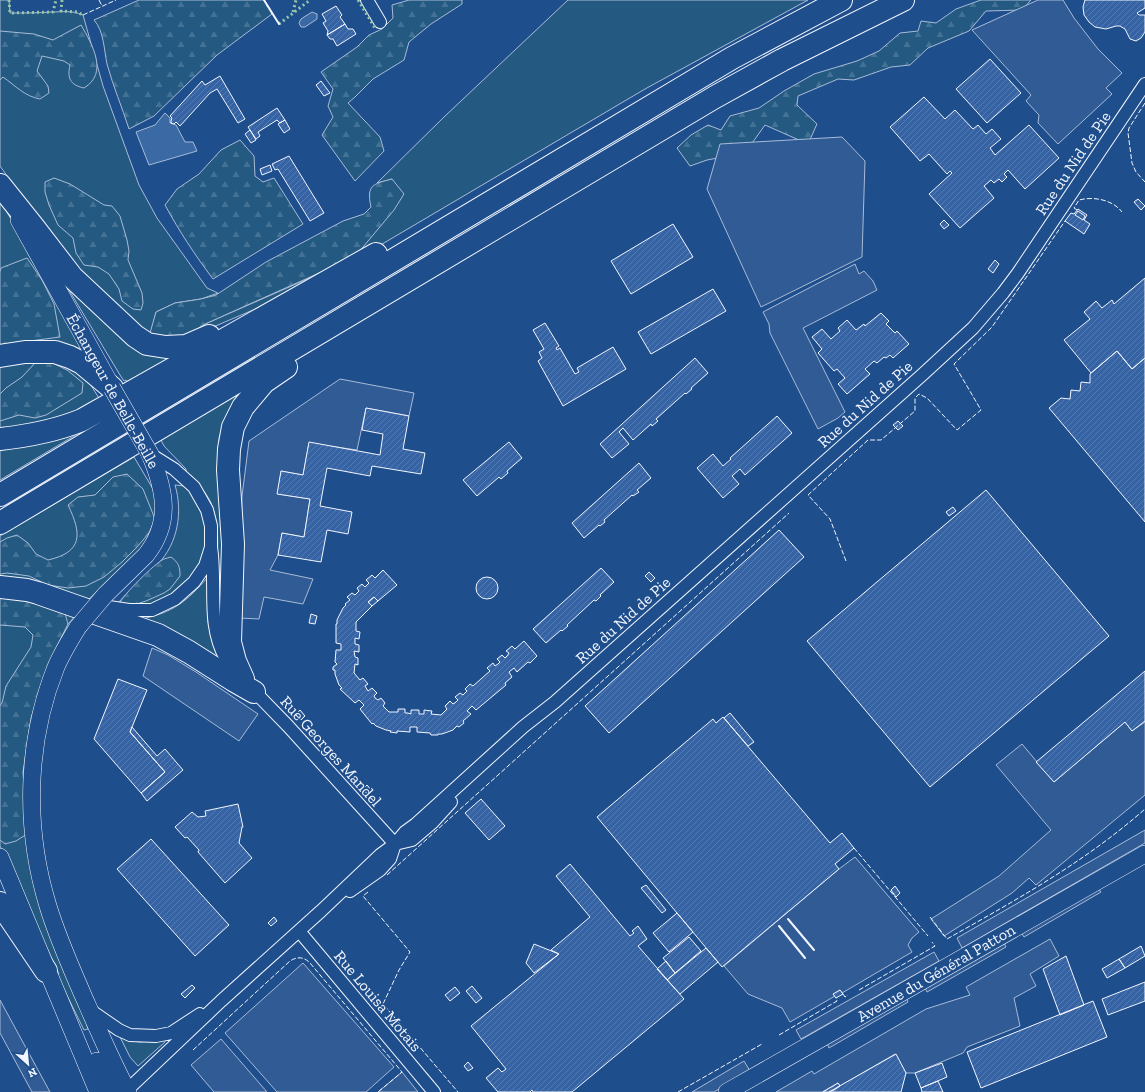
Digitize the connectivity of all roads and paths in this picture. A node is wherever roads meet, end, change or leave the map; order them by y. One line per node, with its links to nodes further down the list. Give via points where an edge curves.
1 (367, 0): 4 (street)
2 (841, 0): 6 (highway, via 732,58)
3 (902, 0): 9 (highway, via 715,97)
4 (380, 22)
5 (1145, 84): 20 (street, Rue du Nid de Pie, via 1018,273 973,328 555,702 423,831 412,840)
6 (587, 144): 8 (highway, via 550,157); 14 (highway)
7 (0, 186): 8 (highway, via 72,277 134,336 147,344 166,347 186,346); 11 (street, Échangeur de Belle-Beille)
8 (281, 308): 12 (highway, via 82,420 27,437)
9 (329, 326): 15 (highway); 19 (highway, via 300,358 264,382 243,407 233,427 228,470 233,544 230,642 235,661)
10 (0, 356): 11 (highway, via 24,352 55,352 70,356)
11 (112, 388): 13 (street, Échangeur de Belle-Beille, bridge)
12 (0, 439)
13 (150, 454): 16 (street, Rue Georges Mandel, via 174,469 194,487 207,510); 27 (street, Échangeur de Belle-Beille, bridge, via 163,497 164,519 161,529 152,548 105,595 78,627 57,665 46,693 36,735 32,811 37,862 57,933)
14 (0, 495)
15 (0, 523)
16 (212, 547): 18 (street, via 205,566 194,582 175,599 152,610 112,608); 19 (street, Rue Georges Mandel, via 216,637 230,667)
17 (0, 587): 18 (highway)
18 (38, 593): 19 (highway, via 158,635 233,680)
19 (249, 685): 20 (street, Rue Georges Mandel)
20 (395, 844): 24 (street, Rue du Nid de Pie)
21 (1145, 854): 31 (street, Avenue du Général Patton)
22 (0, 857): 25 (street)
23 (0, 903): 25 (highway)
24 (298, 931): 26 (street, Rue du Nid de Pie); 30 (street, Rue Louisa Motais)
25 (49, 976): 28 (street); 29 (street, via 90,1045)
26 (221, 1001): 27 (street, Rue du Nid de Pie, via 171,1033 156,1036 130,1035); 29 (street, Rue du Nid de Pie)
27 (90, 1010): 29 (street, Échangeur de Belle-Beille)
28 (98, 1092)
29 (123, 1092)
30 (434, 1092)
31 (727, 1092)

